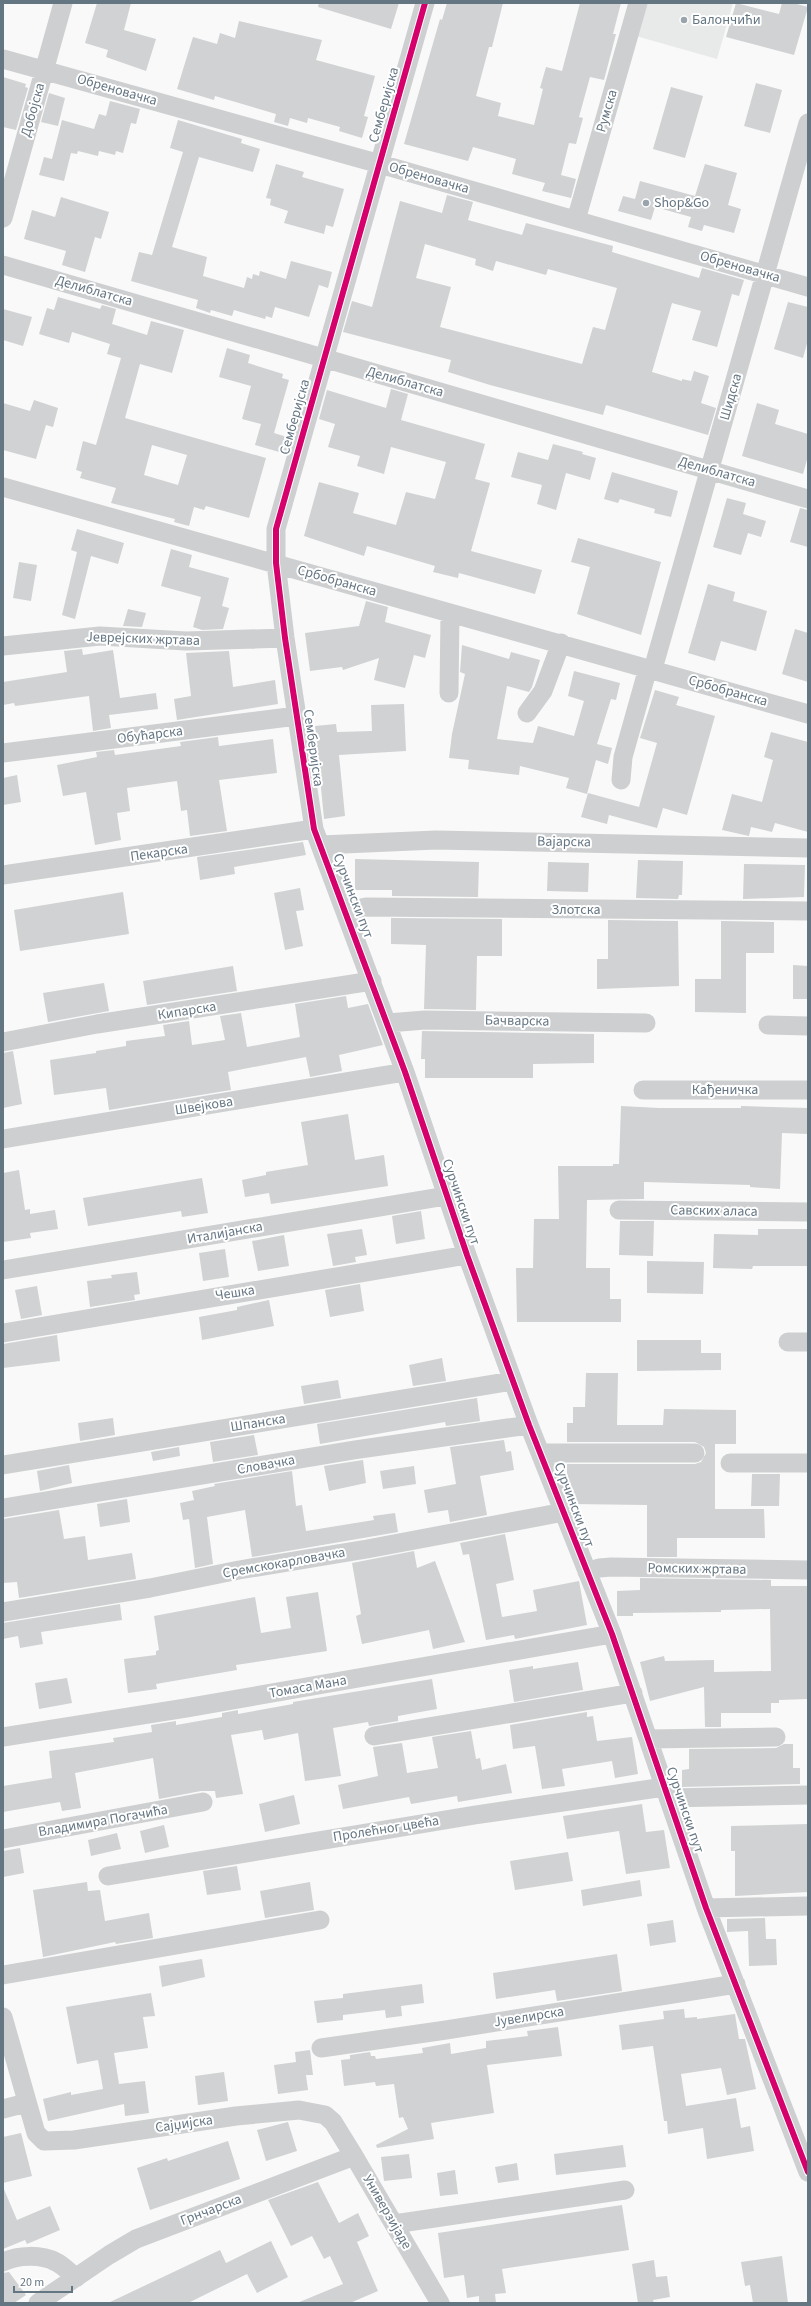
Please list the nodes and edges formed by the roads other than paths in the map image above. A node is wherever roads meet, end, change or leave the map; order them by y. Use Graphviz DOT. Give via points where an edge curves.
graph roads {
  1 [pos="63,3"];
  2 [pos="425,3"];
  3 [pos="638,3"];
  4 [pos="3,59"];
  5 [pos="45,70"];
  6 [pos="808,123"];
  7 [pos="380,164"];
  8 [pos="3,218"];
  9 [pos="576,220"];
  10 [pos="3,265"];
  11 [pos="765,275"];
  12 [pos="808,287"];
  13 [pos="324,358"];
  14 [pos="711,470"];
  15 [pos="3,487"];
  16 [pos="808,499"];
  17 [pos="276,563"];
  18 [pos="450,613"];
  19 [pos="284,638"];
  20 [pos="561,643"];
  21 [pos="3,646"];
  22 [pos="650,669"];
  23 [pos="449,693"];
  24 [pos="527,712"];
  25 [pos="808,714"];
  26 [pos="297,716"];
  27 [pos="3,753"];
  28 [pos="621,780"];
  29 [pos="317,837"];
  30 [pos="808,848"];
  31 [pos="3,875"];
  32 [pos="345,911"];
  33 [pos="808,912"];
  34 [pos="372,981"];
  35 [pos="388,1023"];
  36 [pos="646,1023"];
  37 [pos="768,1026"];
  38 [pos="808,1026"];
  39 [pos="3,1042"];
  40 [pos="405,1072"];
  41 [pos="643,1090"];
  42 [pos="808,1090"];
  43 [pos="3,1139"];
  44 [pos="446,1196"];
  45 [pos="619,1210"];
  46 [pos="808,1212"];
  47 [pos="467,1255"];
  48 [pos="3,1270"];
  49 [pos="3,1332"];
  50 [pos="788,1342"];
  51 [pos="808,1342"];
  52 [pos="514,1381"];
  53 [pos="529,1425"];
  54 [pos="542,1453"];
  55 [pos="695,1453"];
  56 [pos="730,1463"];
  57 [pos="808,1463"];
  58 [pos="3,1465"];
  59 [pos="3,1508"];
  60 [pos="564,1512"];
  61 [pos="808,1570"];
  62 [pos="587,1572"];
  63 [pos="3,1612"];
  64 [pos="612,1634"];
  65 [pos="633,1693"];
  66 [pos="374,1736"];
  67 [pos="3,1737"];
  68 [pos="776,1737"];
  69 [pos="648,1739"];
  70 [pos="666,1792"];
  71 [pos="808,1795"];
  72 [pos="203,1802"];
  73 [pos="3,1839"];
  74 [pos="108,1876"];
  75 [pos="808,1906"];
  76 [pos="706,1908"];
  77 [pos="320,1920"];
  78 [pos="3,1975"];
  79 [pos="736,1984"];
  80 [pos="4,2023"];
  81 [pos="321,2048"];
  82 [pos="26,2103"];
  83 [pos="3,2109"];
  84 [pos="333,2122"];
  85 [pos="354,2156"];
  86 [pos="808,2172"];
  87 [pos="625,2190"];
  88 [pos="394,2224"];
  89 [pos="3,2262"];
  90 [pos="76,2278"];
  91 [pos="38,2303"];
  92 [pos="440,2303"];
  1 -- 5 [label="street, Добојска"];
  2 -- 7 [label="street, Семберијска"];
  3 -- 9 [label="street, Румска"];
  4 -- 5 [label="street, Обреновачка"];
  5 -- 7 [label="street, Обреновачка"];
  5 -- 8 [label="street, Добојска"];
  6 -- 11 [label="street, Шидска"];
  7 -- 9 [label="street, Обреновачка"];
  7 -- 13 [label="street, Семберијска"];
  9 -- 11 [label="street, Обреновачка"];
  10 -- 13 [label="street, Делиблатска"];
  11 -- 12 [label="street, Обреновачка"];
  11 -- 14 [label="street, Шидска"];
  13 -- 14 [label="street, Делиблатска"];
  13 -- 17 [label="street, Семберијска" via="276,529"];
  14 -- 16 [label="street, Делиблатска"];
  14 -- 22 [label="street, Шидска"];
  15 -- 17 [label="street, Србобранска"];
  17 -- 18 [label="street, Србобранска"];
  17 -- 19 [label="street, Семберијска"];
  18 -- 20 [label="street, Србобранска"];
  18 -- 23 [label="street"];
  19 -- 21 [label="street, Јеврејских жртава" via="186,641 92,636"];
  19 -- 26 [label="street, Семберијска"];
  20 -- 22 [label="street, Србобранска"];
  20 -- 24 [label="street" via="543,691"];
  22 -- 25 [label="street, Србобранска"];
  22 -- 28 [label="street" via="623,757"];
  26 -- 27 [label="street, Обућарска"];
  26 -- 29 [label="street, Семберијска"];
  29 -- 30 [label="street, Вајарска"];
  29 -- 31 [label="street, Пекарска"];
  29 -- 32 [label="street, Сурчински пут"];
  32 -- 33 [label="street, Злотска" via="366,906"];
  32 -- 34 [label="street, Сурчински пут"];
  34 -- 35 [label="street, Сурчински пут"];
  34 -- 39 [label="street, Кипарска" via="97,1024"];
  35 -- 36 [label="street, Бачварска" via="425,1020"];
  35 -- 40 [label="street, Сурчински пут"];
  37 -- 38 [label="street"];
  40 -- 43 [label="street, Швејкова"];
  40 -- 44 [label="street, Сурчински пут"];
  41 -- 42 [label="street, Кађеничка"];
  44 -- 47 [label="street, Сурчински пут"];
  44 -- 48 [label="street, Италијанска"];
  45 -- 46 [label="street, Савских аласа"];
  47 -- 49 [label="street, Чешка"];
  47 -- 52 [label="street, Сурчински пут"];
  50 -- 51 [label="street"];
  52 -- 53 [label="street, Сурчински пут"];
  52 -- 58 [label="street, Шпанска"];
  53 -- 54 [label="street, Сурчински пут"];
  53 -- 59 [label="street, Словачка" via="354,1450"];
  54 -- 55 [label="street"];
  54 -- 60 [label="street, Сурчински пут"];
  56 -- 57 [label="street"];
  60 -- 62 [label="street, Сурчински пут"];
  60 -- 63 [label="street, Сремскокарловачка" via="150,1588"];
  61 -- 62 [label="street, Ромских жртава" via="611,1567"];
  62 -- 64 [label="street, Сурчински пут"];
  64 -- 65 [label="street, Сурчински пут"];
  64 -- 67 [label="street, Томаса Мана"];
  65 -- 66 [label="street"];
  65 -- 69 [label="street, Сурчински пут"];
  68 -- 69 [label="street"];
  69 -- 70 [label="street, Сурчински пут"];
  70 -- 71 [label="street, Сурчински пут"];
  70 -- 74 [label="street, Пролећног цвећа" via="475,1815"];
  70 -- 76 [label="street, Сурчински пут"];
  72 -- 73 [label="street, Владимира Погачића"];
  75 -- 76 [label="street"];
  76 -- 79 [label="street, Сурчински пут"];
  77 -- 78 [label="street"];
  79 -- 81 [label="street, Јувелирска"];
  79 -- 86 [label="street, Сурчински пут"];
  80 -- 82 [label="street"];
  82 -- 83 [label="street"];
  82 -- 84 [label="street, Сајџијска" via="36,2133 44,2141 57,2142 236,2116 299,2110 318,2112"];
  84 -- 85 [label="street, Универзијаде"];
  85 -- 88 [label="street, Универзијаде"];
  85 -- 90 [label="street, Грнчарска" via="136,2239"];
  87 -- 88 [label="street"];
  88 -- 92 [label="street, Универзијаде"];
  89 -- 90 [label="street" via="26,2257 44,2258 57,2262"];
  90 -- 91 [label="street, Грнчарска"];
}
